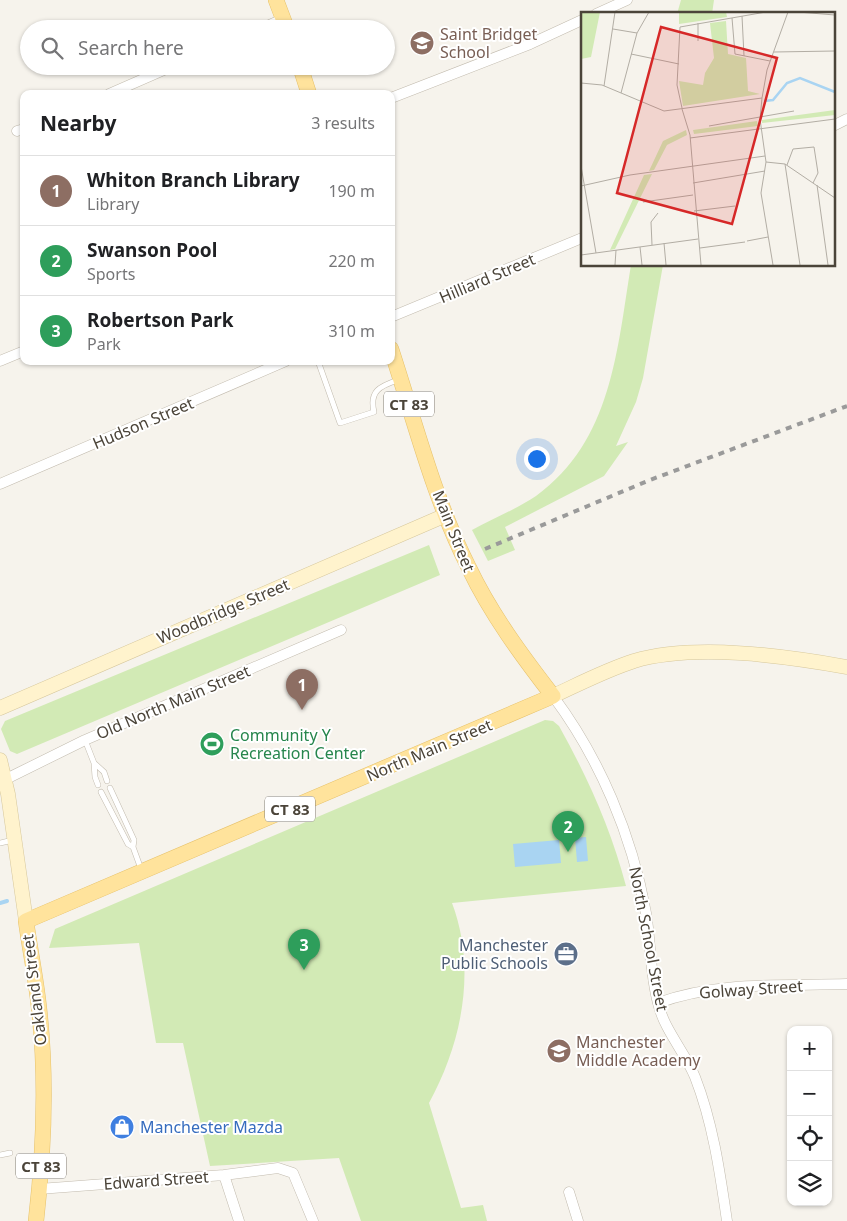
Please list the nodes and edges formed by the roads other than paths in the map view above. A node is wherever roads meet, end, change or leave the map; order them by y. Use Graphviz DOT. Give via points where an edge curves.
graph roads {
  1 [pos="276,0"];
  2 [pos="627,0"];
  3 [pos="600,12"];
  4 [pos="284,20"];
  5 [pos="581,20"];
  6 [pos="152,75"];
  7 [pos="303,75"];
  8 [pos="118,90"];
  9 [pos="308,90"];
  10 [pos="395,96"];
  11 [pos="847,119"];
  12 [pos="834,126"];
  13 [pos="581,238"];
  14 [pos="395,315"];
  15 [pos="20,353"];
  16 [pos="0,361"];
  17 [pos="395,361"];
  18 [pos="277,365"];
  19 [pos="319,365"];
  20 [pos="401,380"];
  21 [pos="0,484"];
  22 [pos="446,515"];
  23 [pos="341,630"];
  24 [pos="847,667"];
  25 [pos="553,696"];
  26 [pos="0,708"];
  27 [pos="85,740"];
  28 [pos="0,760"];
  29 [pos="94,763"];
  30 [pos="3,781"];
  31 [pos="108,781"];
  32 [pos="98,785"];
  33 [pos="110,788"];
  34 [pos="101,792"];
  35 [pos="16,839"];
  36 [pos="0,843"];
  37 [pos="133,846"];
  38 [pos="142,872"];
  39 [pos="26,922"];
  40 [pos="847,984"];
  41 [pos="658,1003"];
  42 [pos="10,1153"];
  43 [pos="0,1155"];
  44 [pos="224,1175"];
  45 [pos="39,1189"];
  46 [pos="569,1192"];
  47 [pos="36,1221"];
  48 [pos="239,1221"];
  49 [pos="313,1221"];
  50 [pos="578,1221"];
  51 [pos="727,1221"];
  1 -- 4 [label="main road"];
  2 -- 3 [label="street"];
  5 -- 10 [label="street" via="530,44"];
  6 -- 8 [label="street"];
  7 -- 9 [label="main road"];
  11 -- 12 [label="street"];
  13 -- 14 [label="street, Hilliard Street"];
  15 -- 16 [label="street"];
  17 -- 20 [label="main road, Main Street / CT 83"];
  18 -- 21 [label="street, Hudson Street"];
  19 -- 20 [label="lane" via="340,423 374,412 372,402 379,386"];
  20 -- 22 [label="main road, Main Street / CT 83"];
  22 -- 25 [label="main road, Main Street / CT 83" via="477,584"];
  22 -- 26 [label="main road, Woodbridge Street"];
  23 -- 27 [label="street, Old North Main Street"];
  24 -- 25 [label="main road, North Main Street" via="807,660 678,652 634,661"];
  25 -- 38 [label="main road, North Main Street / CT 83"];
  25 -- 41 [label="street, North School Street" via="592,758 627,839 646,912"];
  27 -- 29 [label="lane"];
  27 -- 30 [label="street, Old North Main Street"];
  28 -- 30 [label="main road, Oakland Street"];
  29 -- 31 [label="lane"];
  29 -- 32 [label="lane" via="94,777"];
  30 -- 35 [label="main road, Oakland Street"];
  33 -- 37 [label="lane" via="134,840"];
  34 -- 37 [label="lane" via="128,844"];
  35 -- 36 [label="lane"];
  35 -- 39 [label="main road, Oakland Street"];
  37 -- 38 [label="lane"];
  38 -- 39 [label="main road, North Main Street / CT 83"];
  39 -- 45 [label="main road, Oakland Street / CT 83" via="39,1009 43,1080"];
  40 -- 41 [label="street, Golway Street" via="735,987 684,993"];
  41 -- 51 [label="street, North School Street" via="695,1076 708,1116"];
  42 -- 43 [label="lane"];
  44 -- 45 [label="street, Edward Street"];
  44 -- 48 [label="street, Edward Street"];
  44 -- 49 [label="street" via="278,1168 293,1174"];
  45 -- 47 [label="main road, Oakland Street / CT 83"];
  46 -- 50 [label="street"];
}
